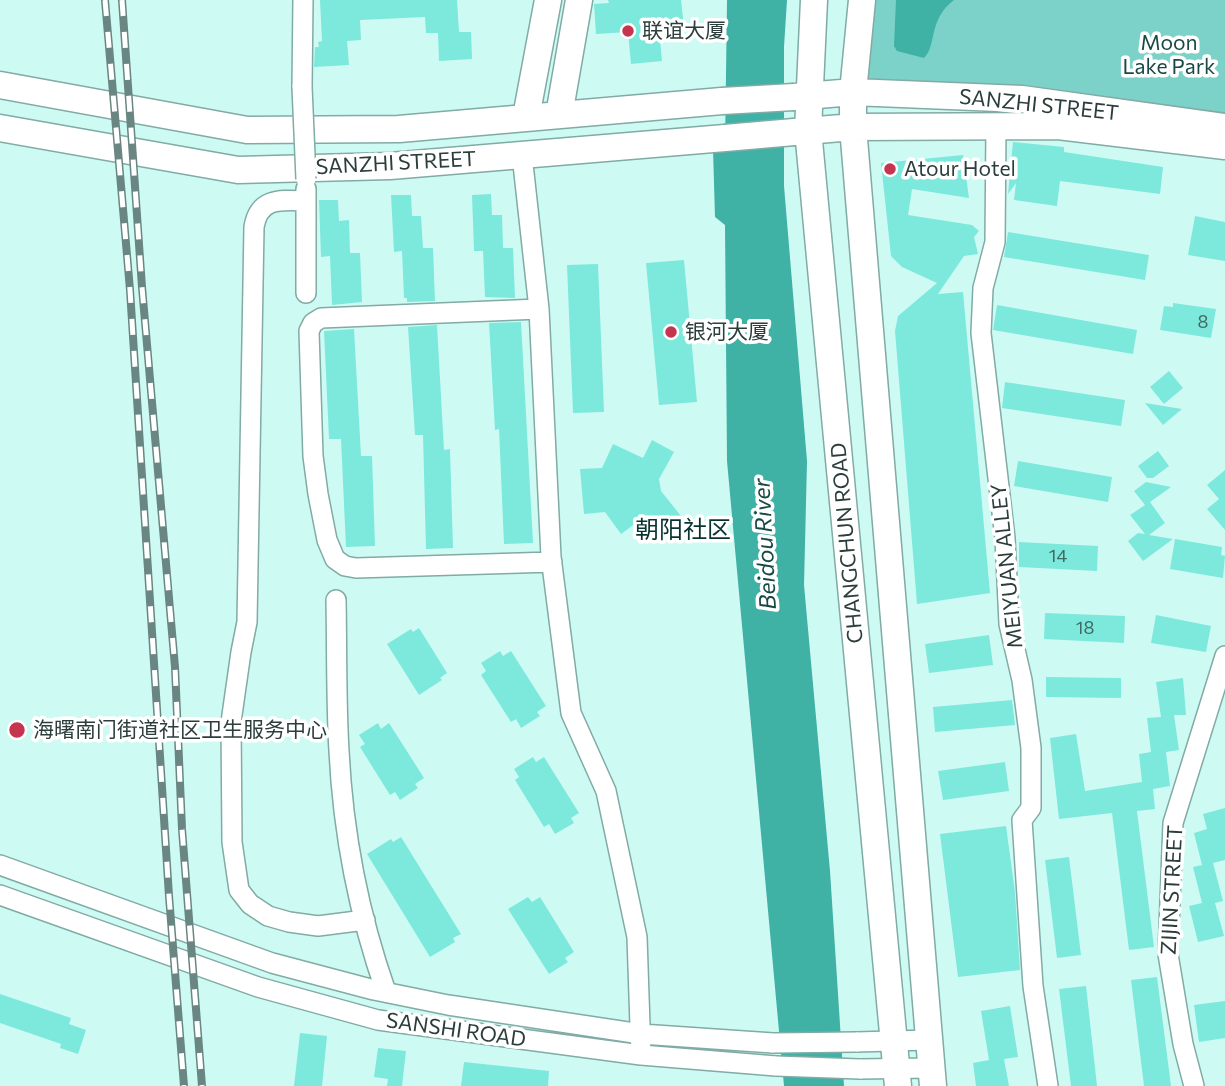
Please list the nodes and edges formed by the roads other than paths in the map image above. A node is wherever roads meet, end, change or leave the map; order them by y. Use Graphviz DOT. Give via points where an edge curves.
graph roads {
  1 [pos="303,0"];
  2 [pos="548,0"];
  3 [pos="579,0"];
  4 [pos="814,0"];
  5 [pos="862,0"];
  6 [pos="0,85"];
  7 [pos="853,92"];
  8 [pos="802,96"];
  9 [pos="559,114"];
  10 [pos="526,117"];
  11 [pos="853,127"];
  12 [pos="996,127"];
  13 [pos="1225,127"];
  14 [pos="0,128"];
  15 [pos="801,131"];
  16 [pos="1225,146"];
  17 [pos="522,155"];
  18 [pos="306,201"];
  19 [pos="306,293"];
  20 [pos="540,309"];
  21 [pos="552,562"];
  22 [pos="335,600"];
  23 [pos="1225,656"];
  24 [pos="0,865"];
  25 [pos="0,895"];
  26 [pos="365,920"];
  27 [pos="386,992"];
  28 [pos="641,1034"];
  29 [pos="929,1041"];
  30 [pos="894,1042"];
  31 [pos="641,1055"];
  32 [pos="932,1077"];
  33 [pos="897,1078"];
  34 [pos="1048,1086"];
  35 [pos="1194,1086"];
  1 -- 18 [label="street, bridge"];
  2 -- 10 [label="main road"];
  3 -- 9 [label="main road"];
  4 -- 8 [label="main road, CHANGCHUN ROAD"];
  5 -- 7 [label="main road, CHANGCHUN ROAD"];
  6 -- 10 [label="main road, SANZHI STREET" via="247,130 399,129"];
  7 -- 8 [label="main road, SANZHI STREET"];
  7 -- 11 [label="main road, CHANGCHUN ROAD"];
  7 -- 13 [label="main road, SANZHI STREET" via="1022,99"];
  8 -- 9 [label="main road, SANZHI STREET, bridge"];
  8 -- 15 [label="main road, CHANGCHUN ROAD"];
  9 -- 10 [label="main road, SANZHI STREET"];
  11 -- 12 [label="main road, SANZHI STREET"];
  11 -- 15 [label="main road, SANZHI STREET"];
  11 -- 29 [label="main road, CHANGCHUN ROAD"];
  12 -- 16 [label="main road, SANZHI STREET" via="1058,126"];
  12 -- 34 [label="street, MEIYUAN ALLEY" via="995,242 983,288 981,333 1005,538 1009,624 1031,748 1031,807 1022,820 1033,986"];
  14 -- 17 [label="main road, SANZHI STREET" via="238,170 390,166"];
  15 -- 17 [label="main road, SANZHI STREET, bridge"];
  15 -- 30 [label="main road, CHANGCHUN ROAD"];
  17 -- 20 [label="street"];
  18 -- 19 [label="street"];
  18 -- 26 [label="street" via="279,200 264,206 256,214 254,227 247,622 231,722 232,842 239,890 268,916 318,926"];
  20 -- 21 [label="street"];
  20 -- 21 [label="street" via="321,318 313,323 309,331 313,456 327,540 335,559 345,566"];
  21 -- 28 [label="street" via="571,713 606,791 637,937"];
  22 -- 26 [label="street" via="340,765 347,832"];
  23 -- 35 [label="street, ZIJIN STREET" via="1173,824 1168,954"];
  24 -- 27 [label="street, SANSHI ROAD" via="272,963"];
  25 -- 31 [label="street, SANSHI ROAD" via="258,987 378,1020"];
  26 -- 27 [label="street"];
  27 -- 28 [label="street, SANSHI ROAD"];
  28 -- 30 [label="street, SANSHI ROAD, bridge" via="773,1043"];
  28 -- 31 [label="street"];
  29 -- 30 [label="street, SANSHI ROAD"];
  29 -- 32 [label="main road, CHANGCHUN ROAD"];
  30 -- 33 [label="main road, CHANGCHUN ROAD"];
  31 -- 33 [label="street, SANSHI ROAD, bridge" via="860,1069"];
  32 -- 33 [label="street, SANSHI ROAD"];
}
